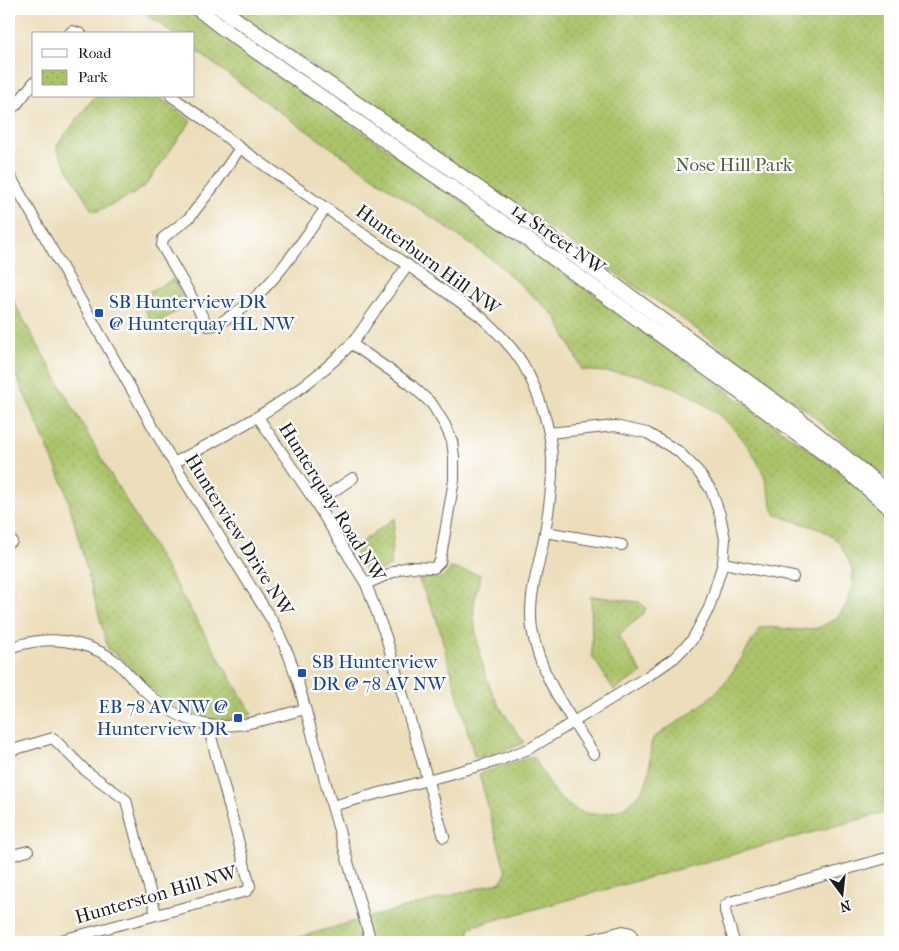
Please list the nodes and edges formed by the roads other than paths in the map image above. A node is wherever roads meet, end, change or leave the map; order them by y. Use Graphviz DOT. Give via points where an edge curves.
graph roads {
  1 [pos="198,9"];
  2 [pos="222,9"];
  3 [pos="32,85"];
  4 [pos="174,98"];
  5 [pos="9,111"];
  6 [pos="240,148"];
  7 [pos="9,174"];
  8 [pos="326,208"];
  9 [pos="408,265"];
  10 [pos="352,344"];
  11 [pos="258,417"];
  12 [pos="550,433"];
  13 [pos="174,463"];
  14 [pos="353,478"];
  15 [pos="890,494"];
  16 [pos="316,503"];
  17 [pos="890,508"];
  18 [pos="545,532"];
  19 [pos="622,545"];
  20 [pos="724,563"];
  21 [pos="793,577"];
  22 [pos="366,584"];
  23 [pos="9,648"];
  24 [pos="305,709"];
  25 [pos="574,722"];
  26 [pos="208,725"];
  27 [pos="9,751"];
  28 [pos="594,754"];
  29 [pos="427,779"];
  30 [pos="332,806"];
  31 [pos="444,837"];
  32 [pos="28,851"];
  33 [pos="9,856"];
  34 [pos="890,857"];
  35 [pos="156,914"];
  36 [pos="54,942"];
  37 [pos="371,942"];
  38 [pos="581,942"];
  39 [pos="634,942"];
  40 [pos="734,942"];
  1 -- 17 [label="main road, 14 Street NW" via="767,411 845,469"];
  2 -- 15 [label="main road, 14 Street NW" via="553,240 795,416"];
  3 -- 5 [label="street"];
  4 -- 6 [label="street, Hunterburn Hill NW"];
  6 -- 8 [label="street, Hunterburn Hill NW"];
  6 -- 8 [label="street" via="189,218 163,238 162,246 208,326 215,326 239,312 262,291"];
  7 -- 13 [label="street, Hunterview Drive NW"];
  8 -- 9 [label="street, Hunterburn Hill NW"];
  9 -- 10 [label="street"];
  9 -- 12 [label="street, Hunterburn Hill NW" via="480,316 502,338 522,363 536,390"];
  10 -- 11 [label="street" via="321,374"];
  10 -- 22 [label="street" via="410,384 432,404 452,441 454,457 454,480 440,562 434,568 400,569"];
  11 -- 13 [label="street"];
  11 -- 16 [label="street, Hunterquay Road NW"];
  12 -- 18 [label="street, Hunterburn Hill NW" via="552,481"];
  12 -- 20 [label="street" via="615,426 647,433 678,451 698,470 711,490 720,515"];
  13 -- 24 [label="street, Hunterview Drive NW" via="276,627 289,656"];
  14 -- 16 [label="street"];
  16 -- 22 [label="street, Hunterquay Road NW"];
  18 -- 19 [label="street"];
  18 -- 25 [label="street, Hunterburn Hill NW" via="534,583 532,630 539,657"];
  20 -- 21 [label="street"];
  20 -- 25 [label="street" via="709,608 692,640 674,658"];
  22 -- 29 [label="street, Hunterquay Road NW" via="386,637"];
  23 -- 26 [label="street" via="53,640 80,644 117,663 163,707 185,719"];
  24 -- 26 [label="street" via="237,725"];
  24 -- 30 [label="street, Hunterview Drive NW"];
  25 -- 28 [label="street, Hunterburn Hill NW"];
  25 -- 29 [label="street" via="516,754"];
  26 -- 35 [label="street, Hunterston Hill NW" via="250,886 248,891"];
  27 -- 35 [label="street" via="53,738 86,771 126,800"];
  29 -- 30 [label="street"];
  29 -- 31 [label="street, Hunterquay Road NW"];
  30 -- 37 [label="street, Hunterview Drive NW"];
  32 -- 33 [label="street"];
  34 -- 40 [label="street" via="730,902 725,911"];
  35 -- 36 [label="street, Hunterston Hill NW"];
  38 -- 39 [label="street" via="623,931 631,933"];
}
